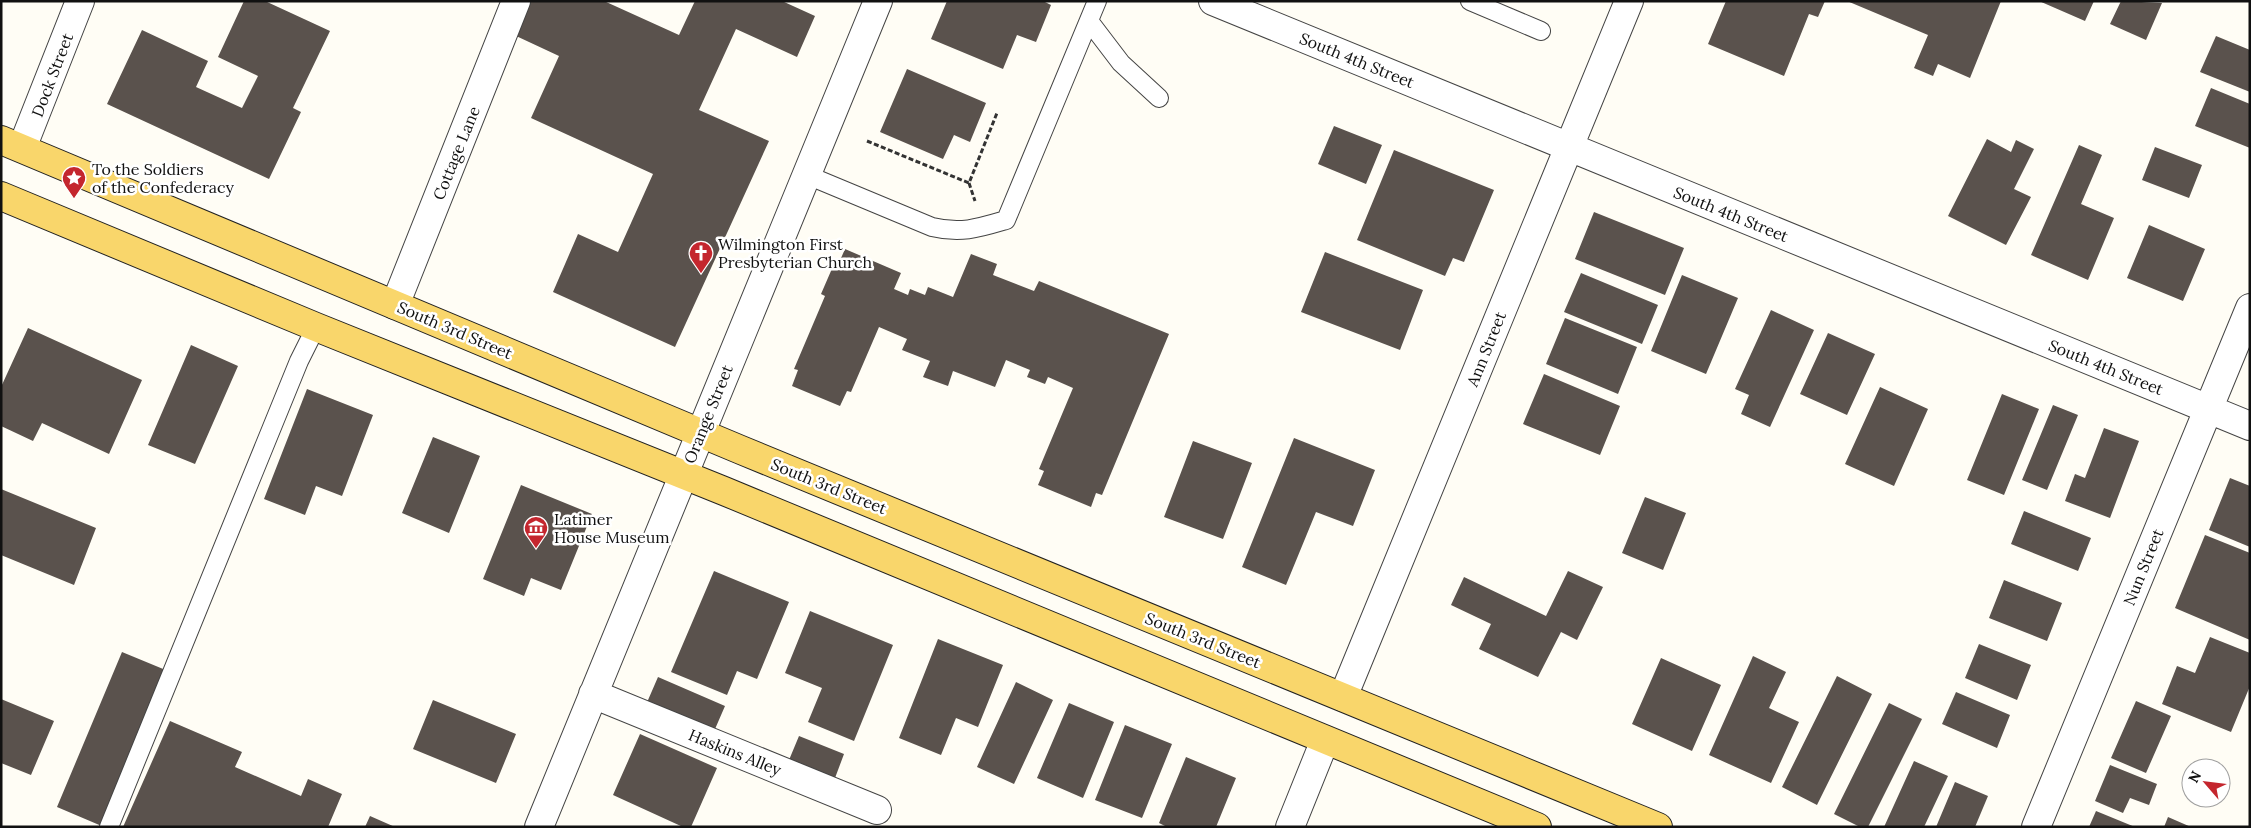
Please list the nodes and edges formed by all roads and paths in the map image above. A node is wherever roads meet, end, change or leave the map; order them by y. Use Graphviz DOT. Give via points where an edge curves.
graph roads {
  1 [pos="80,1"];
  2 [pos="516,1"];
  3 [pos="878,1"];
  4 [pos="1097,1"];
  5 [pos="1213,1"];
  6 [pos="1470,1"];
  7 [pos="1629,1"];
  8 [pos="1089,22"];
  9 [pos="1541,31"];
  10 [pos="1159,98"];
  11 [pos="997,113"];
  12 [pos="868,141"];
  13 [pos="12,144"];
  14 [pos="1569,147"];
  15 [pos="806,175"];
  16 [pos="2,197"];
  17 [pos="395,305"];
  18 [pos="2250,308"];
  19 [pos="316,327"];
  20 [pos="2208,409"];
  21 [pos="2250,426"];
  22 [pos="700,433"];
  23 [pos="684,475"];
  24 [pos="593,694"];
  25 [pos="1343,697"];
  26 [pos="1325,740"];
  27 [pos="877,810"];
  28 [pos="109,827"];
  29 [pos="539,827"];
  30 [pos="1290,827"];
  31 [pos="1537,827"];
  32 [pos="1658,827"];
  33 [pos="2036,827"];
  1 -- 13 [label="street, Dock Street"];
  2 -- 17 [label="street, Cottage Lane"];
  3 -- 15 [label="street, Orange Street"];
  4 -- 8 [label="lane"];
  5 -- 14 [label="street, South 4th Street"];
  6 -- 9 [label="lane"];
  7 -- 14 [label="street, Ann Street"];
  8 -- 10 [label="lane" via="1121,63"];
  8 -- 15 [label="lane" via="1006,220 967,231 948,231"];
  11 -- 12 [label="path" via="969,183"];
  13 -- 17 [label="main road, South 3rd Street"];
  14 -- 20 [label="street, South 4th Street"];
  14 -- 25 [label="street, Ann Street"];
  15 -- 22 [label="street, Orange Street"];
  16 -- 19 [label="main road"];
  17 -- 22 [label="main road, South 3rd Street"];
  18 -- 20 [label="street, Nun Street"];
  19 -- 23 [label="main road"];
  19 -- 28 [label="lane" via="299,361"];
  20 -- 21 [label="street, South 4th Street"];
  20 -- 33 [label="street, Nun Street"];
  22 -- 23 [label="street, Orange Street"];
  22 -- 25 [label="main road, South 3rd Street"];
  23 -- 24 [label="street, Orange Street"];
  23 -- 26 [label="main road"];
  24 -- 27 [label="street, Haskins Alley"];
  24 -- 29 [label="street, Orange Street"];
  25 -- 32 [label="main road, South 3rd Street"];
  26 -- 30 [label="street"];
  26 -- 31 [label="main road"];
}
